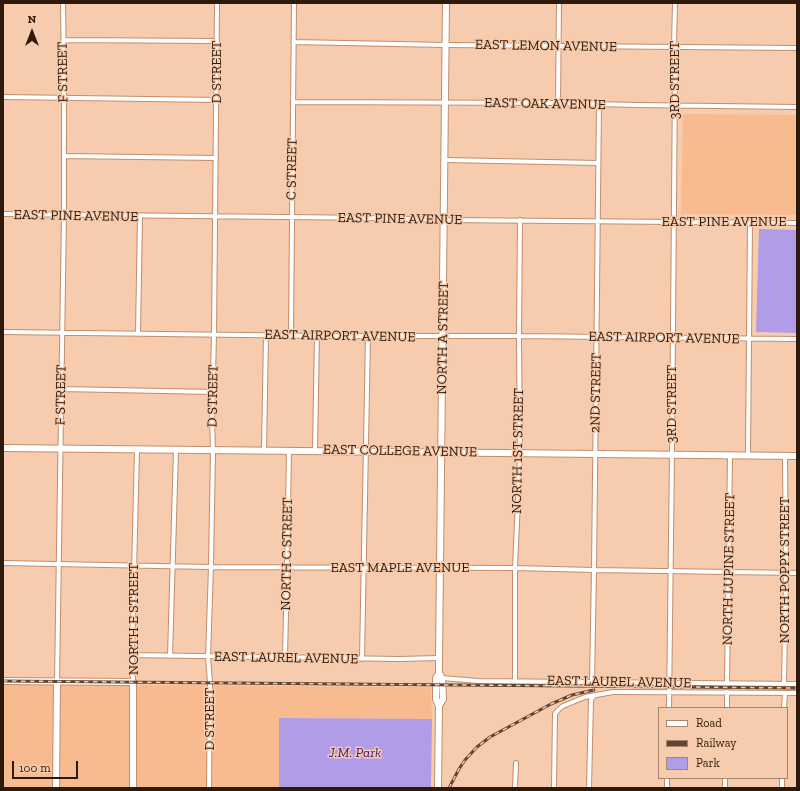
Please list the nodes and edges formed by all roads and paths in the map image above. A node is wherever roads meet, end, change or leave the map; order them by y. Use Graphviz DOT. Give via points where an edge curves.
graph roads {
  1 [pos="63,3"];
  2 [pos="217,3"];
  3 [pos="294,3"];
  4 [pos="446,3"];
  5 [pos="559,3"];
  6 [pos="675,3"];
  7 [pos="63,40"];
  8 [pos="217,41"];
  9 [pos="294,42"];
  10 [pos="446,45"];
  11 [pos="558,46"];
  12 [pos="674,47"];
  13 [pos="797,48"];
  14 [pos="3,97"];
  15 [pos="64,98"];
  16 [pos="217,100"];
  17 [pos="293,102"];
  18 [pos="445,103"];
  19 [pos="558,103"];
  20 [pos="599,105"];
  21 [pos="675,106"];
  22 [pos="797,107"];
  23 [pos="64,156"];
  24 [pos="216,158"];
  25 [pos="445,160"];
  26 [pos="598,163"];
  27 [pos="3,214"];
  28 [pos="64,216"];
  29 [pos="140,216"];
  30 [pos="216,217"];
  31 [pos="292,217"];
  32 [pos="444,220"];
  33 [pos="520,220"];
  34 [pos="598,221"];
  35 [pos="674,222"];
  36 [pos="750,223"];
  37 [pos="797,223"];
  38 [pos="3,332"];
  39 [pos="62,332"];
  40 [pos="138,333"];
  41 [pos="214,334"];
  42 [pos="266,335"];
  43 [pos="291,335"];
  44 [pos="317,336"];
  45 [pos="368,336"];
  46 [pos="443,336"];
  47 [pos="518,336"];
  48 [pos="596,338"];
  49 [pos="673,338"];
  50 [pos="749,339"];
  51 [pos="797,339"];
  52 [pos="62,389"];
  53 [pos="213,392"];
  54 [pos="3,448"];
  55 [pos="61,449"];
  56 [pos="137,450"];
  57 [pos="176,450"];
  58 [pos="213,450"];
  59 [pos="264,450"];
  60 [pos="289,450"];
  61 [pos="315,450"];
  62 [pos="366,451"];
  63 [pos="442,452"];
  64 [pos="520,454"];
  65 [pos="595,454"];
  66 [pos="672,455"];
  67 [pos="730,455"];
  68 [pos="748,455"];
  69 [pos="785,456"];
  70 [pos="797,456"];
  71 [pos="3,563"];
  72 [pos="58,564"];
  73 [pos="134,565"];
  74 [pos="173,566"];
  75 [pos="211,567"];
  76 [pos="288,567"];
  77 [pos="363,568"];
  78 [pos="441,568"];
  79 [pos="515,568"];
  80 [pos="594,570"];
  81 [pos="670,571"];
  82 [pos="729,573"];
  83 [pos="786,573"];
  84 [pos="797,573"];
  85 [pos="132,655"];
  86 [pos="170,656"];
  87 [pos="208,657"];
  88 [pos="285,657"];
  89 [pos="439,658"];
  90 [pos="362,659"];
  91 [pos="441,675"];
  92 [pos="3,681"];
  93 [pos="515,681"];
  94 [pos="57,682"];
  95 [pos="133,682"];
  96 [pos="592,682"];
  97 [pos="668,683"];
  98 [pos="728,684"];
  99 [pos="784,684"];
  100 [pos="797,684"];
  101 [pos="669,692"];
  102 [pos="727,692"];
  103 [pos="785,693"];
  104 [pos="797,693"];
  105 [pos="594,696"];
  106 [pos="668,707"];
  107 [pos="727,707"];
  108 [pos="784,707"];
  109 [pos="516,763"];
  110 [pos="56,788"];
  111 [pos="133,788"];
  112 [pos="210,788"];
  113 [pos="438,788"];
  114 [pos="515,788"];
  115 [pos="554,788"];
  116 [pos="589,788"];
  1 -- 7 [label="street, F STREET"];
  2 -- 8 [label="street, D STREET"];
  3 -- 9 [label="street, C STREET"];
  4 -- 10 [label="street, NORTH A STREET"];
  5 -- 11 [label="street"];
  6 -- 12 [label="street, 3RD STREET"];
  7 -- 8 [label="street"];
  7 -- 15 [label="street, F STREET"];
  8 -- 16 [label="street, D STREET"];
  9 -- 10 [label="street, EAST LEMON AVENUE"];
  9 -- 17 [label="street, C STREET"];
  10 -- 11 [label="street, EAST LEMON AVENUE"];
  10 -- 18 [label="street, NORTH A STREET"];
  11 -- 12 [label="street, EAST LEMON AVENUE"];
  11 -- 19 [label="street"];
  12 -- 13 [label="street, EAST LEMON AVENUE"];
  12 -- 21 [label="street, 3RD STREET"];
  14 -- 15 [label="street"];
  15 -- 16 [label="street"];
  15 -- 23 [label="street, F STREET"];
  16 -- 24 [label="street, D STREET"];
  17 -- 18 [label="street, EAST OAK AVENUE"];
  17 -- 31 [label="street, C STREET"];
  18 -- 19 [label="street, EAST OAK AVENUE"];
  18 -- 25 [label="street, NORTH A STREET"];
  19 -- 20 [label="street, EAST OAK AVENUE"];
  20 -- 21 [label="street, EAST OAK AVENUE"];
  20 -- 26 [label="street, 2ND STREET"];
  21 -- 22 [label="street, EAST OAK AVENUE"];
  21 -- 35 [label="street, 3RD STREET"];
  23 -- 24 [label="street"];
  23 -- 28 [label="street, F STREET"];
  24 -- 30 [label="street, D STREET"];
  25 -- 26 [label="street"];
  25 -- 32 [label="street, NORTH A STREET"];
  26 -- 34 [label="street, 2ND STREET"];
  27 -- 28 [label="street, EAST PINE AVENUE"];
  28 -- 29 [label="street, EAST PINE AVENUE"];
  28 -- 39 [label="street, F STREET"];
  29 -- 30 [label="street, EAST PINE AVENUE"];
  29 -- 40 [label="street"];
  30 -- 31 [label="street, EAST PINE AVENUE"];
  30 -- 41 [label="street, D STREET"];
  31 -- 32 [label="street, EAST PINE AVENUE"];
  31 -- 43 [label="street, C STREET"];
  32 -- 33 [label="street, EAST PINE AVENUE"];
  32 -- 46 [label="street, NORTH A STREET"];
  33 -- 34 [label="street, EAST PINE AVENUE"];
  33 -- 47 [label="street, NORTH 1ST STREET"];
  34 -- 35 [label="street, EAST PINE AVENUE"];
  34 -- 48 [label="street, 2ND STREET"];
  35 -- 36 [label="street, EAST PINE AVENUE"];
  35 -- 49 [label="street, 3RD STREET"];
  36 -- 37 [label="street, EAST PINE AVENUE"];
  36 -- 50 [label="street"];
  38 -- 39 [label="street, EAST AIRPORT AVENUE"];
  39 -- 40 [label="street, EAST AIRPORT AVENUE"];
  39 -- 52 [label="street, F STREET"];
  40 -- 41 [label="street, EAST AIRPORT AVENUE"];
  41 -- 42 [label="street, EAST AIRPORT AVENUE"];
  41 -- 53 [label="street, D STREET"];
  42 -- 43 [label="street, EAST AIRPORT AVENUE"];
  42 -- 59 [label="street"];
  43 -- 44 [label="street, EAST AIRPORT AVENUE"];
  44 -- 45 [label="street, EAST AIRPORT AVENUE"];
  44 -- 61 [label="street"];
  45 -- 46 [label="street, EAST AIRPORT AVENUE"];
  45 -- 62 [label="street"];
  46 -- 47 [label="street, EAST AIRPORT AVENUE"];
  46 -- 63 [label="street, NORTH A STREET"];
  47 -- 48 [label="street, EAST AIRPORT AVENUE"];
  47 -- 64 [label="street, NORTH 1ST STREET"];
  48 -- 49 [label="street, EAST AIRPORT AVENUE"];
  48 -- 65 [label="street, 2ND STREET"];
  49 -- 50 [label="street, EAST AIRPORT AVENUE"];
  49 -- 66 [label="street, 3RD STREET"];
  50 -- 51 [label="street, EAST AIRPORT AVENUE"];
  50 -- 68 [label="street"];
  52 -- 53 [label="street"];
  52 -- 55 [label="street, F STREET"];
  53 -- 58 [label="street, D STREET"];
  54 -- 55 [label="street, EAST COLLEGE AVENUE"];
  55 -- 56 [label="street, EAST COLLEGE AVENUE"];
  55 -- 72 [label="street, F STREET"];
  56 -- 57 [label="street, EAST COLLEGE AVENUE"];
  56 -- 73 [label="street, NORTH E STREET"];
  57 -- 58 [label="street, EAST COLLEGE AVENUE"];
  57 -- 74 [label="street"];
  58 -- 59 [label="street, EAST COLLEGE AVENUE"];
  58 -- 75 [label="street, D STREET"];
  59 -- 60 [label="street, EAST COLLEGE AVENUE"];
  60 -- 61 [label="street, EAST COLLEGE AVENUE"];
  60 -- 76 [label="street, NORTH C STREET"];
  61 -- 62 [label="street, EAST COLLEGE AVENUE"];
  62 -- 63 [label="street, EAST COLLEGE AVENUE"];
  62 -- 77 [label="street"];
  63 -- 64 [label="street, EAST COLLEGE AVENUE"];
  63 -- 78 [label="street, NORTH A STREET"];
  64 -- 65 [label="street, EAST COLLEGE AVENUE"];
  64 -- 79 [label="street, NORTH 1ST STREET"];
  65 -- 66 [label="street, EAST COLLEGE AVENUE"];
  65 -- 80 [label="street, 2ND STREET"];
  66 -- 67 [label="street, EAST COLLEGE AVENUE"];
  66 -- 81 [label="street, 3RD STREET"];
  67 -- 68 [label="street, EAST COLLEGE AVENUE"];
  67 -- 82 [label="street, NORTH LUPINE STREET"];
  68 -- 69 [label="street, EAST COLLEGE AVENUE"];
  69 -- 70 [label="street, EAST COLLEGE AVENUE"];
  69 -- 83 [label="street, NORTH POPPY STREET"];
  71 -- 72 [label="street, EAST MAPLE AVENUE"];
  72 -- 73 [label="street, EAST MAPLE AVENUE"];
  72 -- 94 [label="street, F STREET"];
  73 -- 74 [label="street, EAST MAPLE AVENUE"];
  73 -- 85 [label="street, NORTH E STREET"];
  74 -- 75 [label="street, EAST MAPLE AVENUE"];
  74 -- 86 [label="street"];
  75 -- 76 [label="street, EAST MAPLE AVENUE"];
  75 -- 87 [label="street, D STREET"];
  76 -- 77 [label="street, EAST MAPLE AVENUE"];
  76 -- 88 [label="street, NORTH C STREET"];
  77 -- 78 [label="street, EAST MAPLE AVENUE"];
  77 -- 90 [label="street"];
  78 -- 79 [label="street, EAST MAPLE AVENUE"];
  78 -- 89 [label="street, NORTH A STREET"];
  79 -- 80 [label="street, EAST MAPLE AVENUE"];
  79 -- 93 [label="street, NORTH 1ST STREET"];
  80 -- 81 [label="street, EAST MAPLE AVENUE"];
  80 -- 96 [label="street, 2ND STREET"];
  81 -- 82 [label="street, EAST MAPLE AVENUE"];
  81 -- 97 [label="street, 3RD STREET"];
  82 -- 83 [label="street, EAST MAPLE AVENUE"];
  82 -- 98 [label="street, NORTH LUPINE STREET"];
  83 -- 84 [label="street, EAST MAPLE AVENUE"];
  83 -- 99 [label="street, NORTH POPPY STREET"];
  85 -- 86 [label="street, EAST LAUREL AVENUE"];
  85 -- 95 [label="street, NORTH E STREET"];
  86 -- 87 [label="street, EAST LAUREL AVENUE"];
  87 -- 88 [label="street, EAST LAUREL AVENUE"];
  87 -- 112 [label="street, D STREET"];
  88 -- 90 [label="street, EAST LAUREL AVENUE"];
  89 -- 90 [label="street, EAST LAUREL AVENUE"];
  89 -- 91 [label="street, NORTH A STREET"];
  91 -- 93 [label="street, EAST LAUREL AVENUE" via="468,680"];
  91 -- 113 [label="street, NORTH A STREET" via="436,678 436,699 439,706"];
  92 -- 94 [label="street"];
  93 -- 96 [label="street, EAST LAUREL AVENUE"];
  94 -- 95 [label="street"];
  94 -- 110 [label="street, F STREET"];
  95 -- 111 [label="street, NORTH E STREET"];
  96 -- 97 [label="street, EAST LAUREL AVENUE"];
  97 -- 98 [label="street, EAST LAUREL AVENUE"];
  97 -- 101 [label="street, 3RD STREET"];
  98 -- 99 [label="street, EAST LAUREL AVENUE"];
  99 -- 100 [label="street, EAST LAUREL AVENUE"];
  101 -- 102 [label="street, EAST LAUREL AVENUE"];
  101 -- 105 [label="street, EAST LAUREL AVENUE" via="613,692"];
  101 -- 106 [label="street, 3RD STREET"];
  102 -- 103 [label="street, EAST LAUREL AVENUE"];
  102 -- 107 [label="street"];
  103 -- 104 [label="street, EAST LAUREL AVENUE"];
  103 -- 108 [label="street"];
  105 -- 115 [label="street, EAST LAUREL AVENUE" via="585,696 563,706 555,714"];
  105 -- 116 [label="street" via="591,700"];
  109 -- 114 [label="street"];
}
